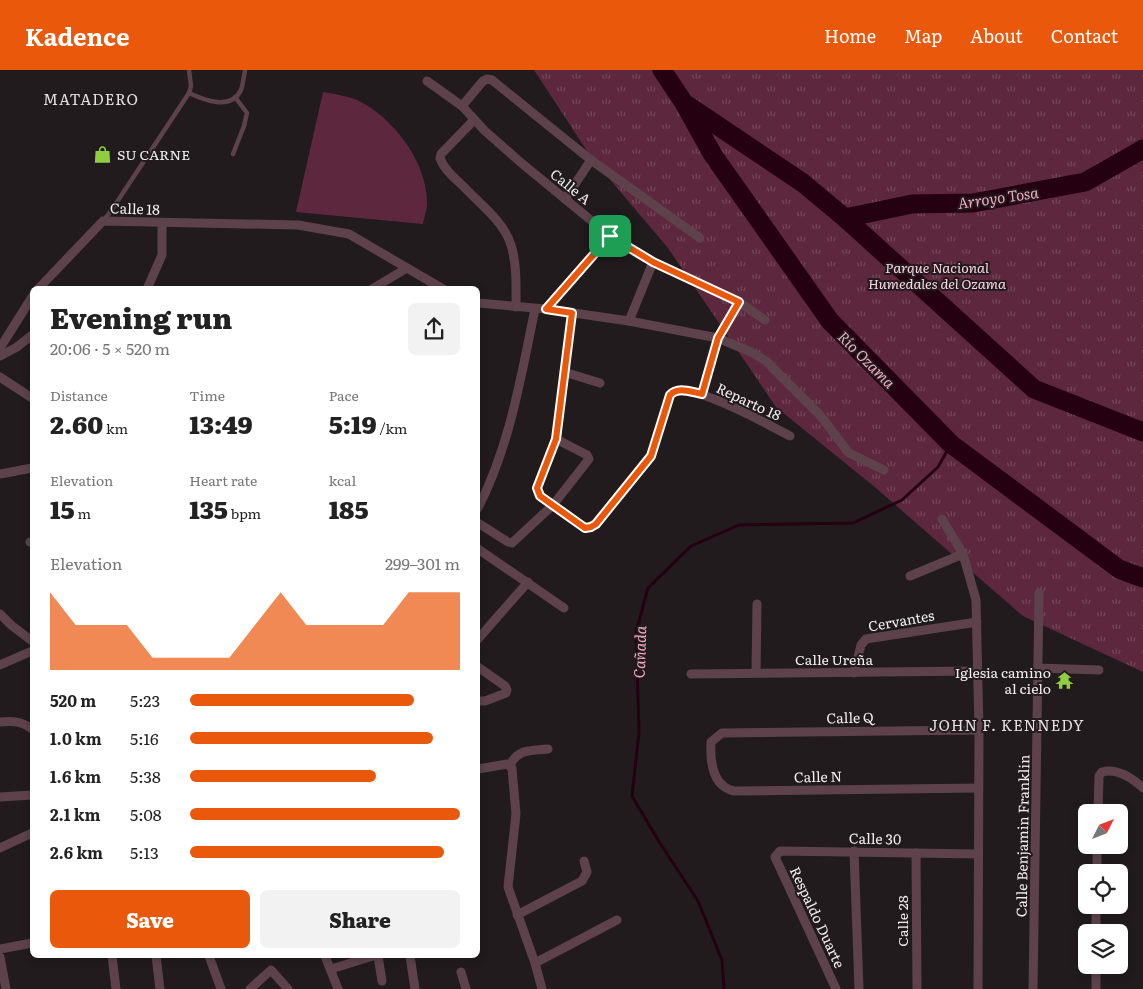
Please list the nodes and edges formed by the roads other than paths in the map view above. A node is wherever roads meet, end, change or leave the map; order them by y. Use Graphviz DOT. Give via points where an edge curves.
graph roads {
  1 [pos="189,70"];
  2 [pos="245,70"];
  3 [pos="427,82"];
  4 [pos="189,93"];
  5 [pos="235,97"];
  6 [pos="462,106"];
  7 [pos="474,120"];
  8 [pos="233,154"];
  9 [pos="591,160"];
  10 [pos="565,199"];
  11 [pos="103,221"];
  12 [pos="162,223"];
  13 [pos="610,236"];
  14 [pos="700,238"];
  15 [pos="653,262"];
  16 [pos="406,268"];
  17 [pos="41,286"];
  18 [pos="148,286"];
  19 [pos="377,286"];
  20 [pos="437,286"];
  21 [pos="30,300"];
  22 [pos="480,302"];
  23 [pos="739,302"];
  24 [pos="516,307"];
  25 [pos="535,309"];
  26 [pos="546,309"];
  27 [pos="572,313"];
  28 [pos="765,320"];
  29 [pos="629,321"];
  30 [pos="30,337"];
  31 [pos="718,338"];
  32 [pos="0,348"];
  33 [pos="0,356"];
  34 [pos="564,372"];
  35 [pos="0,377"];
  36 [pos="600,383"];
  37 [pos="702,394"];
  38 [pos="30,397"];
  39 [pos="790,436"];
  40 [pos="556,439"];
  41 [pos="30,468"];
  42 [pos="884,470"];
  43 [pos="0,474"];
  44 [pos="480,500"];
  45 [pos="553,505"];
  46 [pos="942,519"];
  47 [pos="480,524"];
  48 [pos="480,550"];
  49 [pos="964,554"];
  50 [pos="910,576"];
  51 [pos="528,582"];
  52 [pos="1039,593"];
  53 [pos="756,604"];
  54 [pos="564,608"];
  55 [pos="0,614"];
  56 [pos="977,622"];
  57 [pos="480,637"];
  58 [pos="30,639"];
  59 [pos="30,652"];
  60 [pos="0,665"];
  61 [pos="480,668"];
  62 [pos="1037,668"];
  63 [pos="1099,670"];
  64 [pos="978,671"];
  65 [pos="854,672"];
  66 [pos="756,673"];
  67 [pos="691,674"];
  68 [pos="480,701"];
  69 [pos="0,722"];
  70 [pos="30,727"];
  71 [pos="979,730"];
  72 [pos="722,733"];
  73 [pos="548,749"];
  74 [pos="510,765"];
  75 [pos="480,768"];
  76 [pos="978,788"];
  77 [pos="1143,788"];
  78 [pos="30,795"];
  79 [pos="0,797"];
  80 [pos="1098,804"];
  81 [pos="30,834"];
  82 [pos="0,848"];
  83 [pos="854,851"];
  84 [pos="916,853"];
  85 [pos="978,854"];
  86 [pos="775,857"];
  87 [pos="584,861"];
  88 [pos="517,915"];
  89 [pos="617,920"];
  90 [pos="30,943"];
  91 [pos="0,949"];
  92 [pos="0,958"];
  93 [pos="112,958"];
  94 [pos="156,958"];
  95 [pos="210,958"];
  96 [pos="327,958"];
  97 [pos="367,958"];
  98 [pos="378,958"];
  99 [pos="410,958"];
  100 [pos="535,963"];
  101 [pos="331,969"];
  102 [pos="461,972"];
  103 [pos="1096,974"];
  104 [pos="382,982"];
  105 [pos="6,989"];
  106 [pos="116,989"];
  107 [pos="160,989"];
  108 [pos="221,989"];
  109 [pos="250,989"];
  110 [pos="288,989"];
  111 [pos="338,989"];
  112 [pos="415,989"];
  113 [pos="466,989"];
  114 [pos="542,989"];
  115 [pos="836,989"];
  116 [pos="859,989"];
  117 [pos="917,989"];
  118 [pos="978,989"];
  119 [pos="1033,989"];
  120 [pos="1096,989"];
  1 -- 4 [label="lane"];
  2 -- 5 [label="lane" via="241,90"];
  3 -- 6 [label="street, Calle A"];
  4 -- 5 [label="lane" via="213,102"];
  4 -- 11 [label="lane"];
  5 -- 8 [label="lane" via="247,113"];
  6 -- 7 [label="street, Calle A"];
  6 -- 9 [label="street" via="483,81 492,80"];
  7 -- 10 [label="street, Calle A"];
  7 -- 24 [label="street" via="440,158 505,232 511,244"];
  9 -- 10 [label="street"];
  9 -- 14 [label="street"];
  10 -- 13 [label="street, Calle A"];
  11 -- 12 [label="street, Calle 18"];
  11 -- 17 [label="street, Calle 18"];
  12 -- 16 [label="street, Calle 18" via="298,225 349,234"];
  12 -- 18 [label="street" via="162,255"];
  13 -- 15 [label="street, Calle A"];
  13 -- 26 [label="street"];
  15 -- 23 [label="street, Calle A"];
  15 -- 29 [label="street"];
  16 -- 19 [label="street"];
  16 -- 20 [label="street, Calle 18"];
  21 -- 32 [label="street"];
  22 -- 24 [label="street"];
  23 -- 28 [label="street, Calle A"];
  23 -- 31 [label="street"];
  24 -- 25 [label="street"];
  25 -- 26 [label="street"];
  25 -- 44 [label="street" via="506,437 495,472"];
  26 -- 27 [label="street"];
  27 -- 29 [label="street"];
  27 -- 34 [label="street"];
  29 -- 31 [label="street"];
  30 -- 33 [label="street"];
  31 -- 37 [label="street"];
  31 -- 42 [label="street" via="766,361 819,414 844,449"];
  34 -- 36 [label="street"];
  34 -- 40 [label="street"];
  35 -- 38 [label="street"];
  37 -- 39 [label="street, Reparto 18"];
  37 -- 45 [label="street, Reparto 18" via="673,391 651,456 596,524 585,528"];
  40 -- 45 [label="street" via="537,488 540,496"];
  40 -- 45 [label="street" via="589,459"];
  41 -- 43 [label="street"];
  45 -- 47 [label="street" via="512,543"];
  46 -- 49 [label="street"];
  48 -- 51 [label="street"];
  49 -- 50 [label="street"];
  49 -- 56 [label="street" via="976,600"];
  51 -- 54 [label="street"];
  51 -- 57 [label="street"];
  52 -- 62 [label="street, Calle Benjamin Franklin"];
  53 -- 66 [label="street"];
  55 -- 58 [label="street"];
  56 -- 64 [label="street"];
  56 -- 65 [label="street, Cervantes" via="866,639 861,645"];
  59 -- 60 [label="street"];
  61 -- 68 [label="street" via="506,690 506,693"];
  62 -- 63 [label="street"];
  62 -- 119 [label="street, Calle Benjamin Franklin"];
  64 -- 65 [label="street, Calle Ureña"];
  64 -- 71 [label="street"];
  65 -- 66 [label="street, Calle Ureña"];
  66 -- 67 [label="street, Calle Ureña"];
  69 -- 70 [label="street" via="16,720"];
  71 -- 72 [label="street, Calle Q"];
  71 -- 76 [label="street"];
  72 -- 76 [label="street, Calle N" via="712,742 710,760 715,775 726,790"];
  73 -- 74 [label="street" via="524,751 515,756"];
  74 -- 75 [label="street"];
  74 -- 88 [label="street" via="516,814 508,887"];
  76 -- 85 [label="street"];
  77 -- 80 [label="street" via="1135,780 1114,772 1102,772 1099,776"];
  78 -- 79 [label="street"];
  81 -- 82 [label="street"];
  83 -- 84 [label="street, Calle 30"];
  83 -- 86 [label="street, Calle 30" via="780,851"];
  83 -- 116 [label="street"];
  84 -- 85 [label="street, Calle 30"];
  84 -- 117 [label="street, Calle 28"];
  85 -- 118 [label="street"];
  86 -- 115 [label="street, Respaldo Duarte"];
  87 -- 88 [label="street" via="587,872 582,881"];
  88 -- 100 [label="street"];
  89 -- 100 [label="street"];
  90 -- 91 [label="street"];
  92 -- 105 [label="street"];
  93 -- 106 [label="street"];
  94 -- 107 [label="street"];
  95 -- 108 [label="street"];
  96 -- 101 [label="street"];
  97 -- 101 [label="street"];
  98 -- 104 [label="street"];
  99 -- 112 [label="street"];
  100 -- 114 [label="street"];
  101 -- 111 [label="street"];
  102 -- 113 [label="street"];
  103 -- 120 [label="street"];
  109 -- 110 [label="street" via="271,970"];
}
